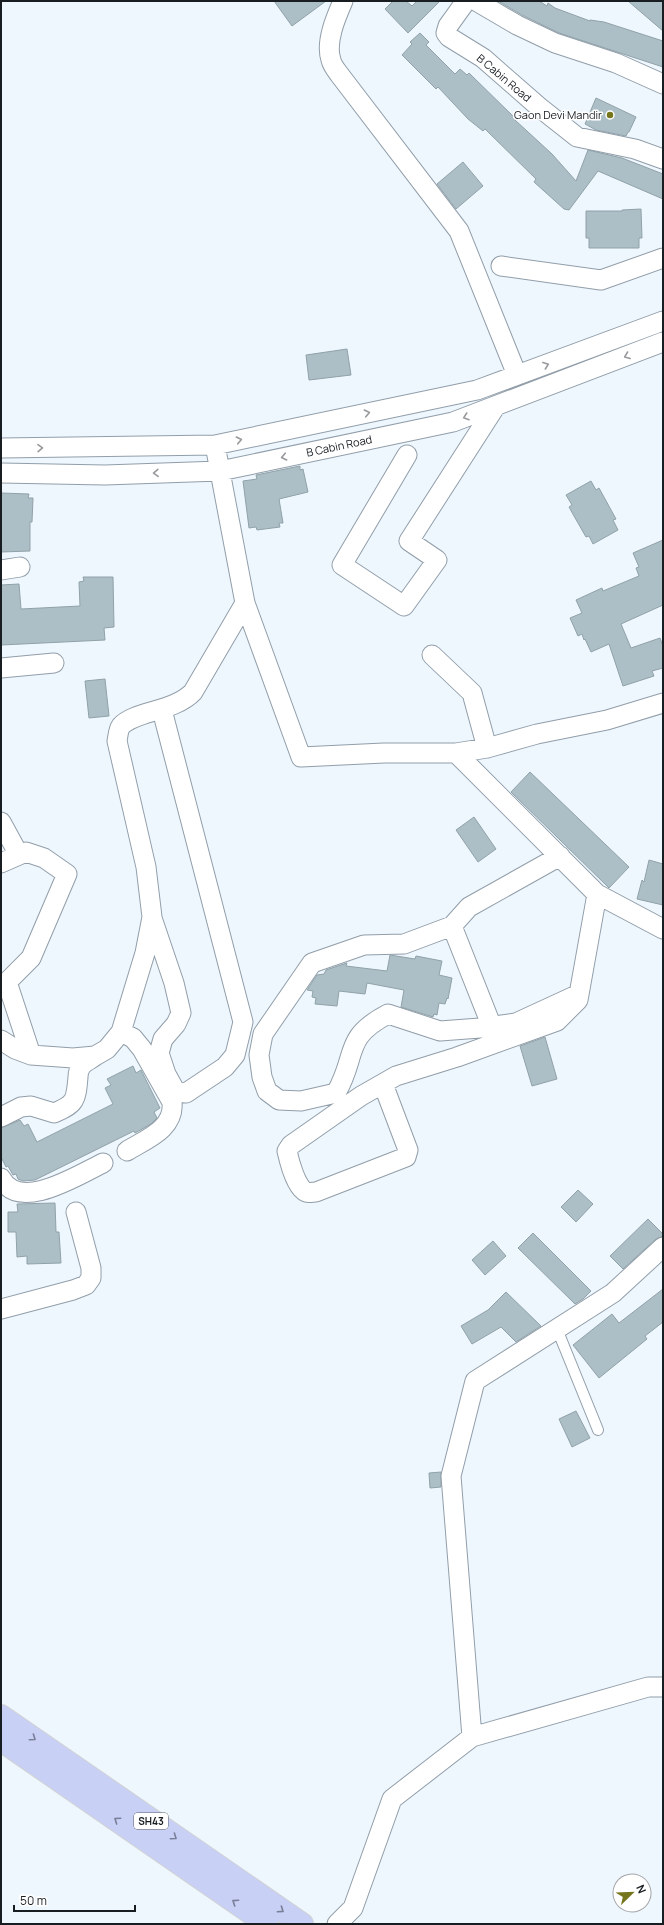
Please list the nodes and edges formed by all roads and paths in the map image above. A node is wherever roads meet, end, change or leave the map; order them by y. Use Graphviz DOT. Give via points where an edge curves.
graph roads {
  1 [pos="343,1"];
  2 [pos="466,1"];
  3 [pos="476,1"];
  4 [pos="663,84"];
  5 [pos="663,159"];
  6 [pos="663,258"];
  7 [pos="501,266"];
  8 [pos="663,321"];
  9 [pos="663,342"];
  10 [pos="518,376"];
  11 [pos="495,408"];
  12 [pos="215,445"];
  13 [pos="1,448"];
  14 [pos="407,455"];
  15 [pos="220,471"];
  16 [pos="1,473"];
  17 [pos="20,567"];
  18 [pos="1,570"];
  19 [pos="245,603"];
  20 [pos="432,655"];
  21 [pos="54,663"];
  22 [pos="1,668"];
  23 [pos="663,704"];
  24 [pos="162,710"];
  25 [pos="487,748"];
  26 [pos="456,753"];
  27 [pos="1,822"];
  28 [pos="19,855"];
  29 [pos="560,856"];
  30 [pos="1,863"];
  31 [pos="597,894"];
  32 [pos="152,917"];
  33 [pos="452,926"];
  34 [pos="663,929"];
  35 [pos="4,973"];
  36 [pos="579,994"];
  37 [pos="492,1027"];
  38 [pos="121,1032"];
  39 [pos="1,1040"];
  40 [pos="31,1055"];
  41 [pos="95,1056"];
  42 [pos="383,1084"];
  43 [pos="1,1117"];
  44 [pos="127,1151"];
  45 [pos="103,1163"];
  46 [pos="1,1178"];
  47 [pos="76,1212"];
  48 [pos="663,1247"];
  49 [pos="1,1309"];
  50 [pos="557,1329"];
  51 [pos="598,1430"];
  52 [pos="663,1687"];
  53 [pos="1,1716"];
  54 [pos="472,1737"];
  55 [pos="1,1740"];
  56 [pos="267,1924"];
  57 [pos="302,1924"];
  58 [pos="337,1924"];
  1 -- 10 [label="street" via="330,42 331,60 459,231"];
  2 -- 5 [label="street, B Cabin Road" via="448,26 446,33 449,37 483,58 577,137 635,149"];
  3 -- 4 [label="street" via="555,43 616,63"];
  6 -- 7 [label="street" via="601,280"];
  10 -- 8 [label="street, one-way"];
  9 -- 11 [label="street, B Cabin Road, one-way"];
  12 -- 10 [label="street, one-way" via="477,390"];
  11 -- 14 [label="street" via="409,541 437,560 404,606 342,566"];
  11 -- 15 [label="street, B Cabin Road, one-way" via="453,422"];
  13 -- 12 [label="street, one-way"];
  12 -- 15 [label="street"];
  15 -- 16 [label="street, B Cabin Road, one-way" via="105,475"];
  15 -- 19 [label="street"];
  17 -- 18 [label="street"];
  19 -- 24 [label="street" via="193,692 185,700"];
  19 -- 26 [label="street" via="301,757"];
  20 -- 25 [label="street" via="472,693"];
  21 -- 22 [label="street"];
  23 -- 25 [label="street"];
  24 -- 32 [label="street" via="125,722 119,728 117,741 146,867"];
  24 -- 32 [label="street" via="243,1022 235,1055 225,1067 186,1093 176,1092 159,1053 163,1039 176,1024 181,1013"];
  25 -- 26 [label="street"];
  26 -- 29 [label="street"];
  27 -- 28 [label="street"];
  28 -- 30 [label="street"];
  28 -- 35 [label="street" via="26,852 44,858 67,874 31,958"];
  29 -- 31 [label="street"];
  29 -- 33 [label="street" via="469,907"];
  31 -- 34 [label="street"];
  31 -- 36 [label="street"];
  32 -- 38 [label="street" via="145,953"];
  33 -- 37 [label="street"];
  33 -- 37 [label="street" via="404,944 364,945 312,963 263,1034 259,1055 262,1078 268,1092 279,1100 301,1101 336,1093 344,1079 357,1038 372,1022 388,1014 440,1031"];
  35 -- 40 [label="street"];
  36 -- 37 [label="street" via="516,1023"];
  36 -- 42 [label="street" via="578,1000 557,1021 396,1076"];
  38 -- 41 [label="street" via="107,1049"];
  38 -- 44 [label="street" via="133,1038 142,1050 172,1102 174,1111 164,1128"];
  39 -- 40 [label="street"];
  40 -- 41 [label="street" via="73,1058"];
  41 -- 43 [label="street" via="81,1066 78,1072 78,1092 75,1100 67,1108 54,1113 31,1106 21,1107"];
  42 -- 42 [label="street" via="408,1150 406,1157 316,1192 306,1192 301,1188 289,1160 287,1151 291,1145 361,1096"];
  45 -- 46 [label="street" via="41,1192 28,1194 5,1185"];
  47 -- 49 [label="street" via="91,1268 91,1278 86,1285"];
  48 -- 50 [label="street" via="613,1293"];
  50 -- 51 [label="lane"];
  50 -- 54 [label="street" via="475,1381 451,1476"];
  52 -- 54 [label="street" via="648,1687"];
  53 -- 57 [label="main road, SH43, one-way"];
  54 -- 58 [label="street" via="392,1799 353,1908"];
  56 -- 55 [label="main road, SH43, one-way"];
}
